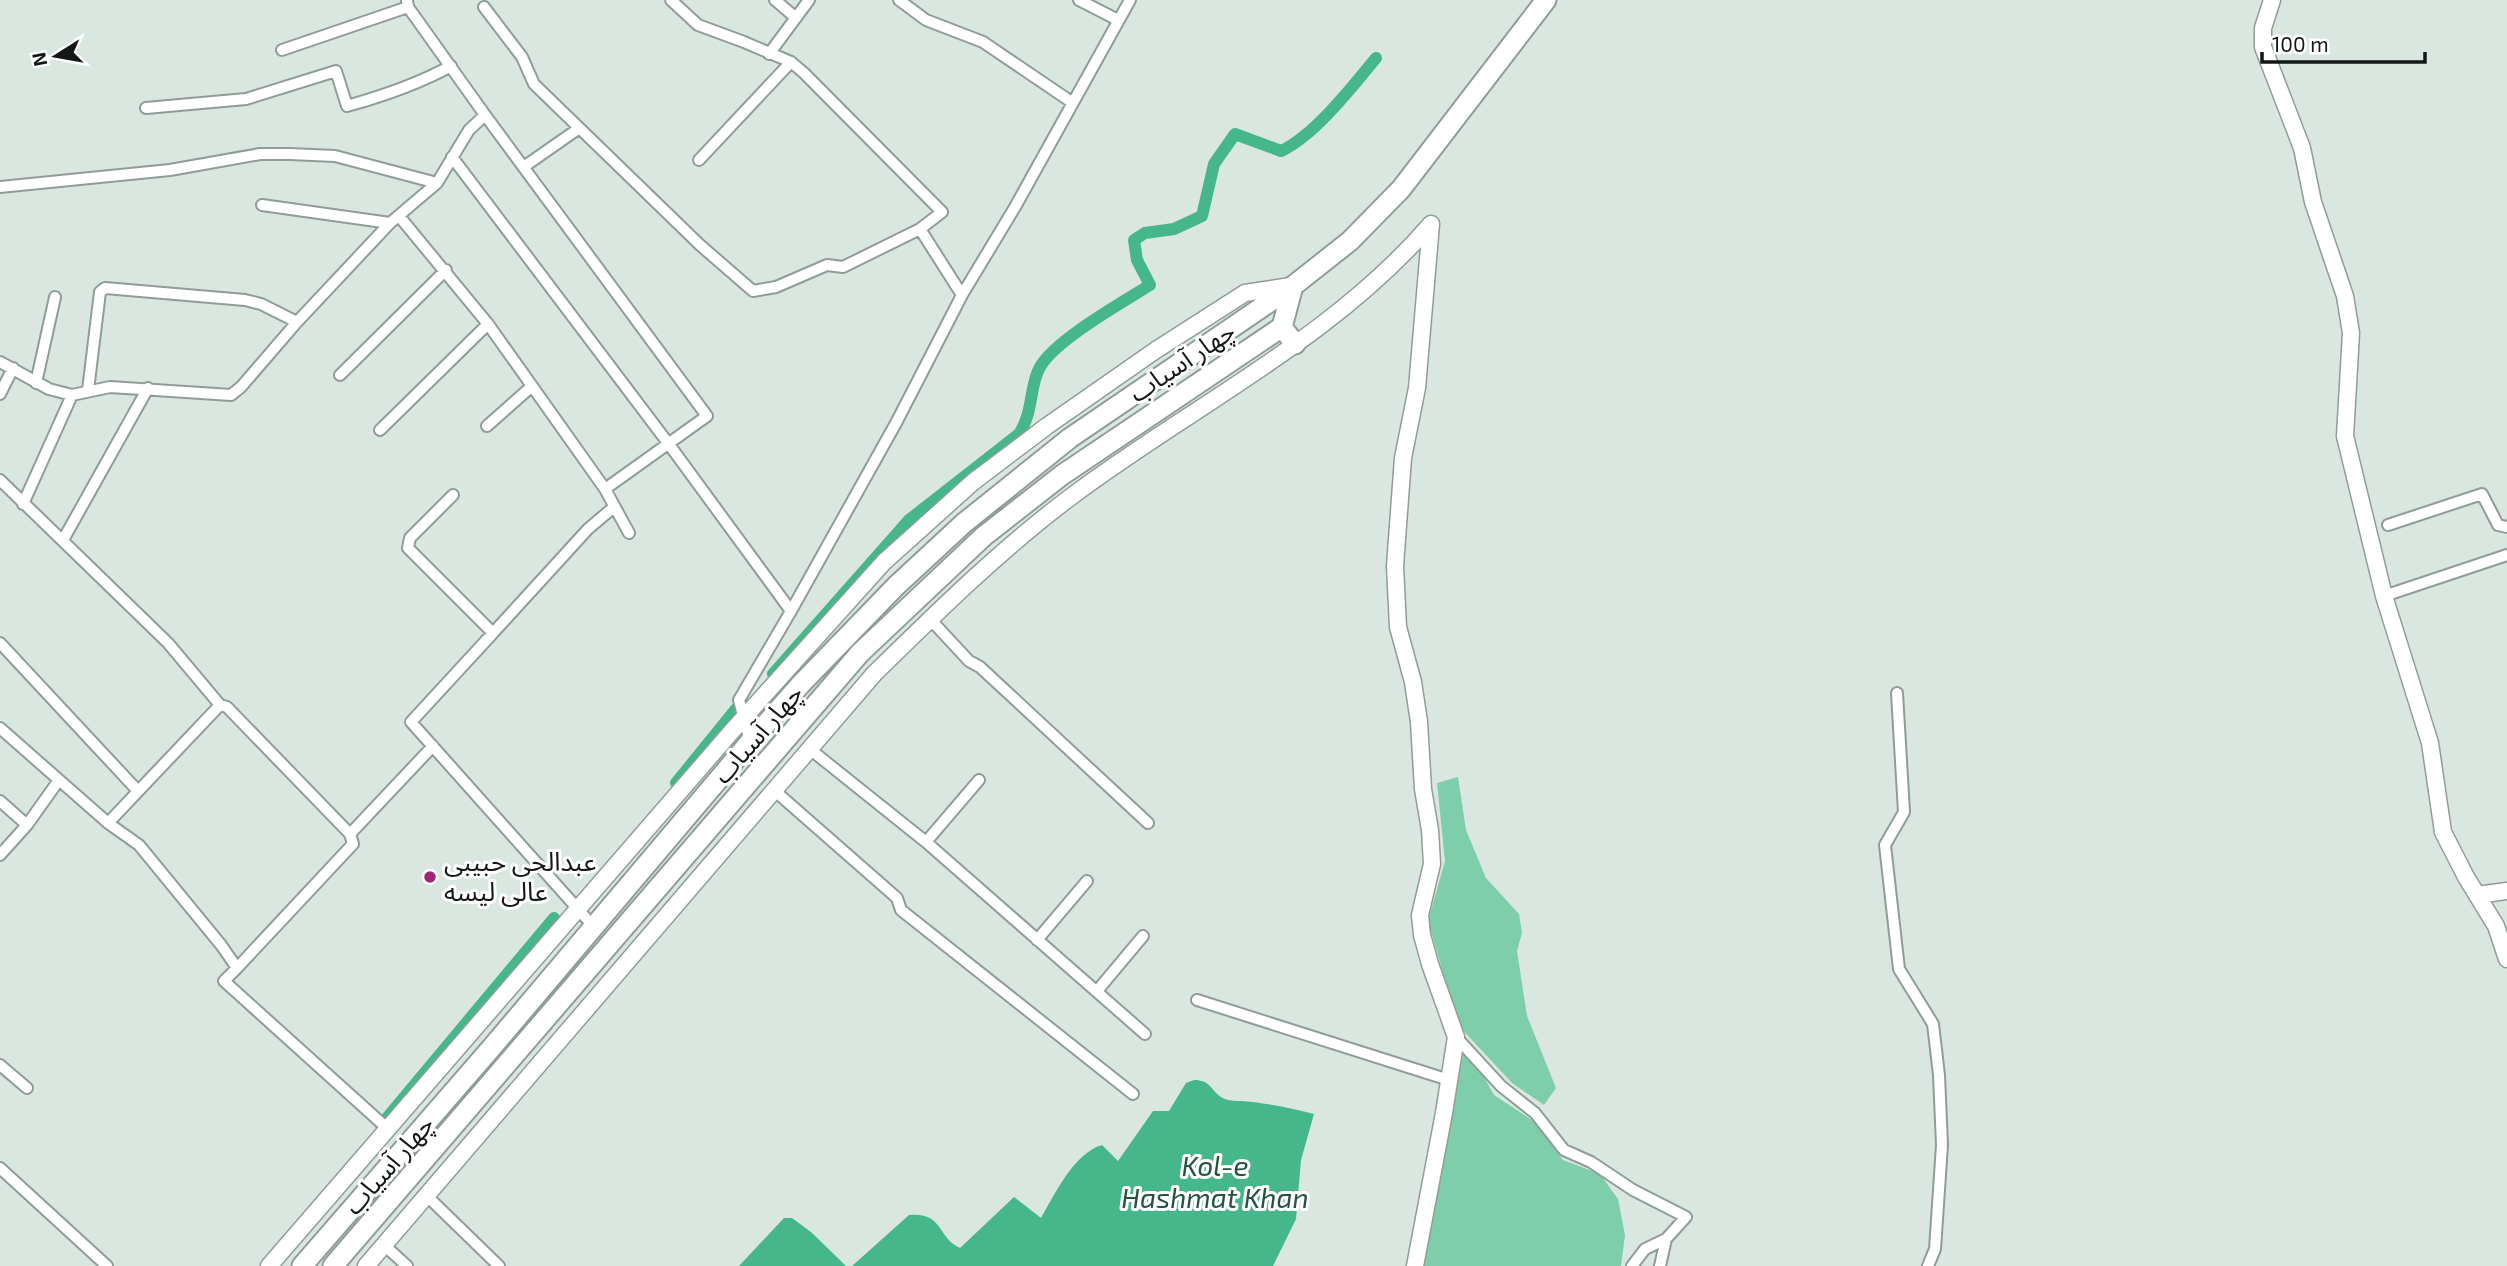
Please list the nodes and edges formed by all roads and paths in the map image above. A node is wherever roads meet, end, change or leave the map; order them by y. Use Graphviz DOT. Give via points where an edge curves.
graph roads {
  1 [pos="671,0"];
  2 [pos="775,0"];
  3 [pos="809,0"];
  4 [pos="899,0"];
  5 [pos="1079,0"];
  6 [pos="1130,0"];
  7 [pos="1546,0"];
  8 [pos="2272,0"];
  9 [pos="408,3"];
  10 [pos="484,7"];
  11 [pos="796,18"];
  12 [pos="1118,20"];
  13 [pos="282,50"];
  14 [pos="769,54"];
  15 [pos="791,62"];
  16 [pos="451,66"];
  17 [pos="1073,103"];
  18 [pos="146,108"];
  19 [pos="485,115"];
  20 [pos="578,129"];
  21 [pos="452,157"];
  22 [pos="699,160"];
  23 [pos="524,166"];
  24 [pos="437,183"];
  25 [pos="0,187"];
  26 [pos="262,205"];
  27 [pos="394,219"];
  28 [pos="920,229"];
  29 [pos="446,270"];
  30 [pos="1293,286"];
  31 [pos="962,295"];
  32 [pos="55,297"];
  33 [pos="297,322"];
  34 [pos="488,324"];
  35 [pos="1282,327"];
  36 [pos="1295,344"];
  37 [pos="0,362"];
  38 [pos="13,368"];
  39 [pos="340,375"];
  40 [pos="36,383"];
  41 [pos="531,387"];
  42 [pos="148,388"];
  43 [pos="88,390"];
  44 [pos="0,394"];
  45 [pos="72,395"];
  46 [pos="487,426"];
  47 [pos="380,430"];
  48 [pos="668,443"];
  49 [pos="0,480"];
  50 [pos="605,489"];
  51 [pos="453,495"];
  52 [pos="23,504"];
  53 [pos="614,507"];
  54 [pos="2388,525"];
  55 [pos="2507,527"];
  56 [pos="629,533"];
  57 [pos="63,540"];
  58 [pos="2507,555"];
  59 [pos="2384,596"];
  60 [pos="791,611"];
  61 [pos="930,619"];
  62 [pos="493,633"];
  63 [pos="0,643"];
  64 [pos="1897,693"];
  65 [pos="220,705"];
  66 [pos="743,718"];
  67 [pos="0,728"];
  68 [pos="750,741"];
  69 [pos="433,746"];
  70 [pos="811,750"];
  71 [pos="58,780"];
  72 [pos="979,780"];
  73 [pos="138,791"];
  74 [pos="775,791"];
  75 [pos="0,801"];
  76 [pos="108,823"];
  77 [pos="1148,823"];
  78 [pos="27,825"];
  79 [pos="350,834"];
  80 [pos="926,842"];
  81 [pos="0,855"];
  82 [pos="1087,881"];
  83 [pos="2507,891"];
  84 [pos="2477,895"];
  85 [pos="577,911"];
  86 [pos="594,927"];
  87 [pos="1143,936"];
  88 [pos="1037,940"];
  89 [pos="2507,959"];
  90 [pos="237,968"];
  91 [pos="1097,991"];
  92 [pos="1198,1000"];
  93 [pos="1145,1034"];
  94 [pos="1456,1037"];
  95 [pos="0,1065"];
  96 [pos="1449,1080"];
  97 [pos="27,1088"];
  98 [pos="1133,1094"];
  99 [pos="384,1125"];
  100 [pos="0,1168"];
  101 [pos="427,1196"];
  102 [pos="1666,1239"];
  103 [pos="384,1245"];
  104 [pos="107,1266"];
  105 [pos="269,1266"];
  106 [pos="302,1266"];
  107 [pos="333,1266"];
  108 [pos="366,1266"];
  109 [pos="407,1266"];
  110 [pos="499,1266"];
  111 [pos="1415,1266"];
  112 [pos="1632,1266"];
  113 [pos="1660,1266"];
  114 [pos="1928,1266"];
  1 -- 14 [label="street" via="698,26"];
  2 -- 11 [label="street"];
  3 -- 11 [label="street"];
  4 -- 17 [label="street" via="926,20 983,41"];
  5 -- 12 [label="street"];
  6 -- 12 [label="street"];
  7 -- 30 [label="highway, چهار آسیاب" via="1401,189 1350,241"];
  8 -- 59 [label="street" via="2263,28 2263,47 2302,148 2313,202 2345,296 2351,333 2345,436"];
  9 -- 13 [label="street"];
  9 -- 16 [label="street"];
  10 -- 20 [label="street" via="522,57 534,85"];
  11 -- 14 [label="street"];
  12 -- 17 [label="street"];
  14 -- 15 [label="street"];
  15 -- 22 [label="street"];
  15 -- 28 [label="street" via="942,212"];
  16 -- 18 [label="street" via="415,84 347,106 336,71 246,99"];
  16 -- 19 [label="street"];
  17 -- 31 [label="street"];
  19 -- 21 [label="street"];
  19 -- 23 [label="street"];
  20 -- 23 [label="street"];
  20 -- 28 [label="street" via="753,291 776,287 827,265 843,267"];
  21 -- 24 [label="street"];
  21 -- 48 [label="street"];
  23 -- 48 [label="street" via="707,416"];
  24 -- 25 [label="street" via="335,156 260,154 170,170"];
  24 -- 27 [label="street"];
  26 -- 27 [label="street"];
  27 -- 29 [label="street"];
  27 -- 33 [label="street"];
  28 -- 31 [label="street"];
  29 -- 34 [label="street"];
  29 -- 39 [label="street"];
  30 -- 35 [label="highway"];
  30 -- 66 [label="street" via="1245,292 1101,388 973,482 884,562"];
  30 -- 68 [label="highway, چهار آسیاب" via="1070,439 964,523 886,596"];
  31 -- 60 [label="street"];
  32 -- 40 [label="street"];
  33 -- 42 [label="street" via="231,395"];
  33 -- 43 [label="street" via="245,300 104,288"];
  34 -- 41 [label="street"];
  34 -- 47 [label="street"];
  35 -- 36 [label="highway"];
  35 -- 107 [label="highway, چهار آسیاب" via="1062,475 985,536 860,653"];
  36 -- 61 [label="street" via="1071,496"];
  36 -- 94 [label="street" via="1335,315 1431,224 1395,566 1398,627 1413,682 1430,830 1432,864 1420,915 1422,935"];
  37 -- 38 [label="street"];
  38 -- 40 [label="street"];
  38 -- 44 [label="street"];
  40 -- 45 [label="street"];
  41 -- 46 [label="street"];
  41 -- 50 [label="street"];
  42 -- 43 [label="street"];
  42 -- 57 [label="street"];
  43 -- 45 [label="street"];
  45 -- 52 [label="street"];
  48 -- 50 [label="street"];
  48 -- 60 [label="street"];
  49 -- 52 [label="street"];
  50 -- 53 [label="street"];
  51 -- 62 [label="street" via="410,538 408,548"];
  52 -- 57 [label="street"];
  53 -- 56 [label="street"];
  53 -- 62 [label="street" via="588,529"];
  54 -- 55 [label="street" via="2482,494 2498,525"];
  57 -- 65 [label="street" via="168,643"];
  58 -- 59 [label="street"];
  59 -- 84 [label="street" via="2430,743 2443,832"];
  60 -- 66 [label="street" via="738,700"];
  61 -- 70 [label="street" via="874,674"];
  61 -- 77 [label="street"];
  62 -- 69 [label="street" via="411,722"];
  63 -- 73 [label="street"];
  64 -- 114 [label="street" via="1904,812 1885,845 1899,968 1933,1024 1939,1075 1941,1157 1935,1249"];
  65 -- 73 [label="street"];
  65 -- 79 [label="street" via="227,707"];
  66 -- 68 [label="street"];
  66 -- 85 [label="street"];
  67 -- 71 [label="street"];
  68 -- 86 [label="highway, چهار آسیاب"];
  69 -- 79 [label="street"];
  69 -- 85 [label="street"];
  70 -- 74 [label="street"];
  70 -- 80 [label="street"];
  71 -- 76 [label="street"];
  71 -- 78 [label="street"];
  72 -- 80 [label="street"];
  73 -- 76 [label="street"];
  74 -- 98 [label="street" via="897,898 901,910"];
  74 -- 101 [label="street"];
  75 -- 78 [label="street"];
  76 -- 90 [label="street" via="139,845"];
  78 -- 81 [label="street"];
  79 -- 90 [label="street" via="353,844"];
  80 -- 88 [label="street"];
  82 -- 88 [label="street"];
  83 -- 84 [label="street"];
  84 -- 89 [label="street" via="2496,926"];
  85 -- 86 [label="street"];
  85 -- 99 [label="street"];
  86 -- 106 [label="highway, چهار آسیاب"];
  87 -- 91 [label="street"];
  88 -- 91 [label="street"];
  90 -- 99 [label="street" via="224,981"];
  91 -- 93 [label="street"];
  92 -- 96 [label="street"];
  94 -- 96 [label="street"];
  94 -- 102 [label="street" via="1535,1113 1564,1150 1686,1216"];
  95 -- 97 [label="street"];
  96 -- 111 [label="street"];
  99 -- 105 [label="street"];
  100 -- 104 [label="street"];
  101 -- 103 [label="street"];
  101 -- 110 [label="street"];
  102 -- 112 [label="street" via="1645,1249"];
  102 -- 113 [label="street"];
  103 -- 108 [label="street"];
  103 -- 109 [label="street"];
}
